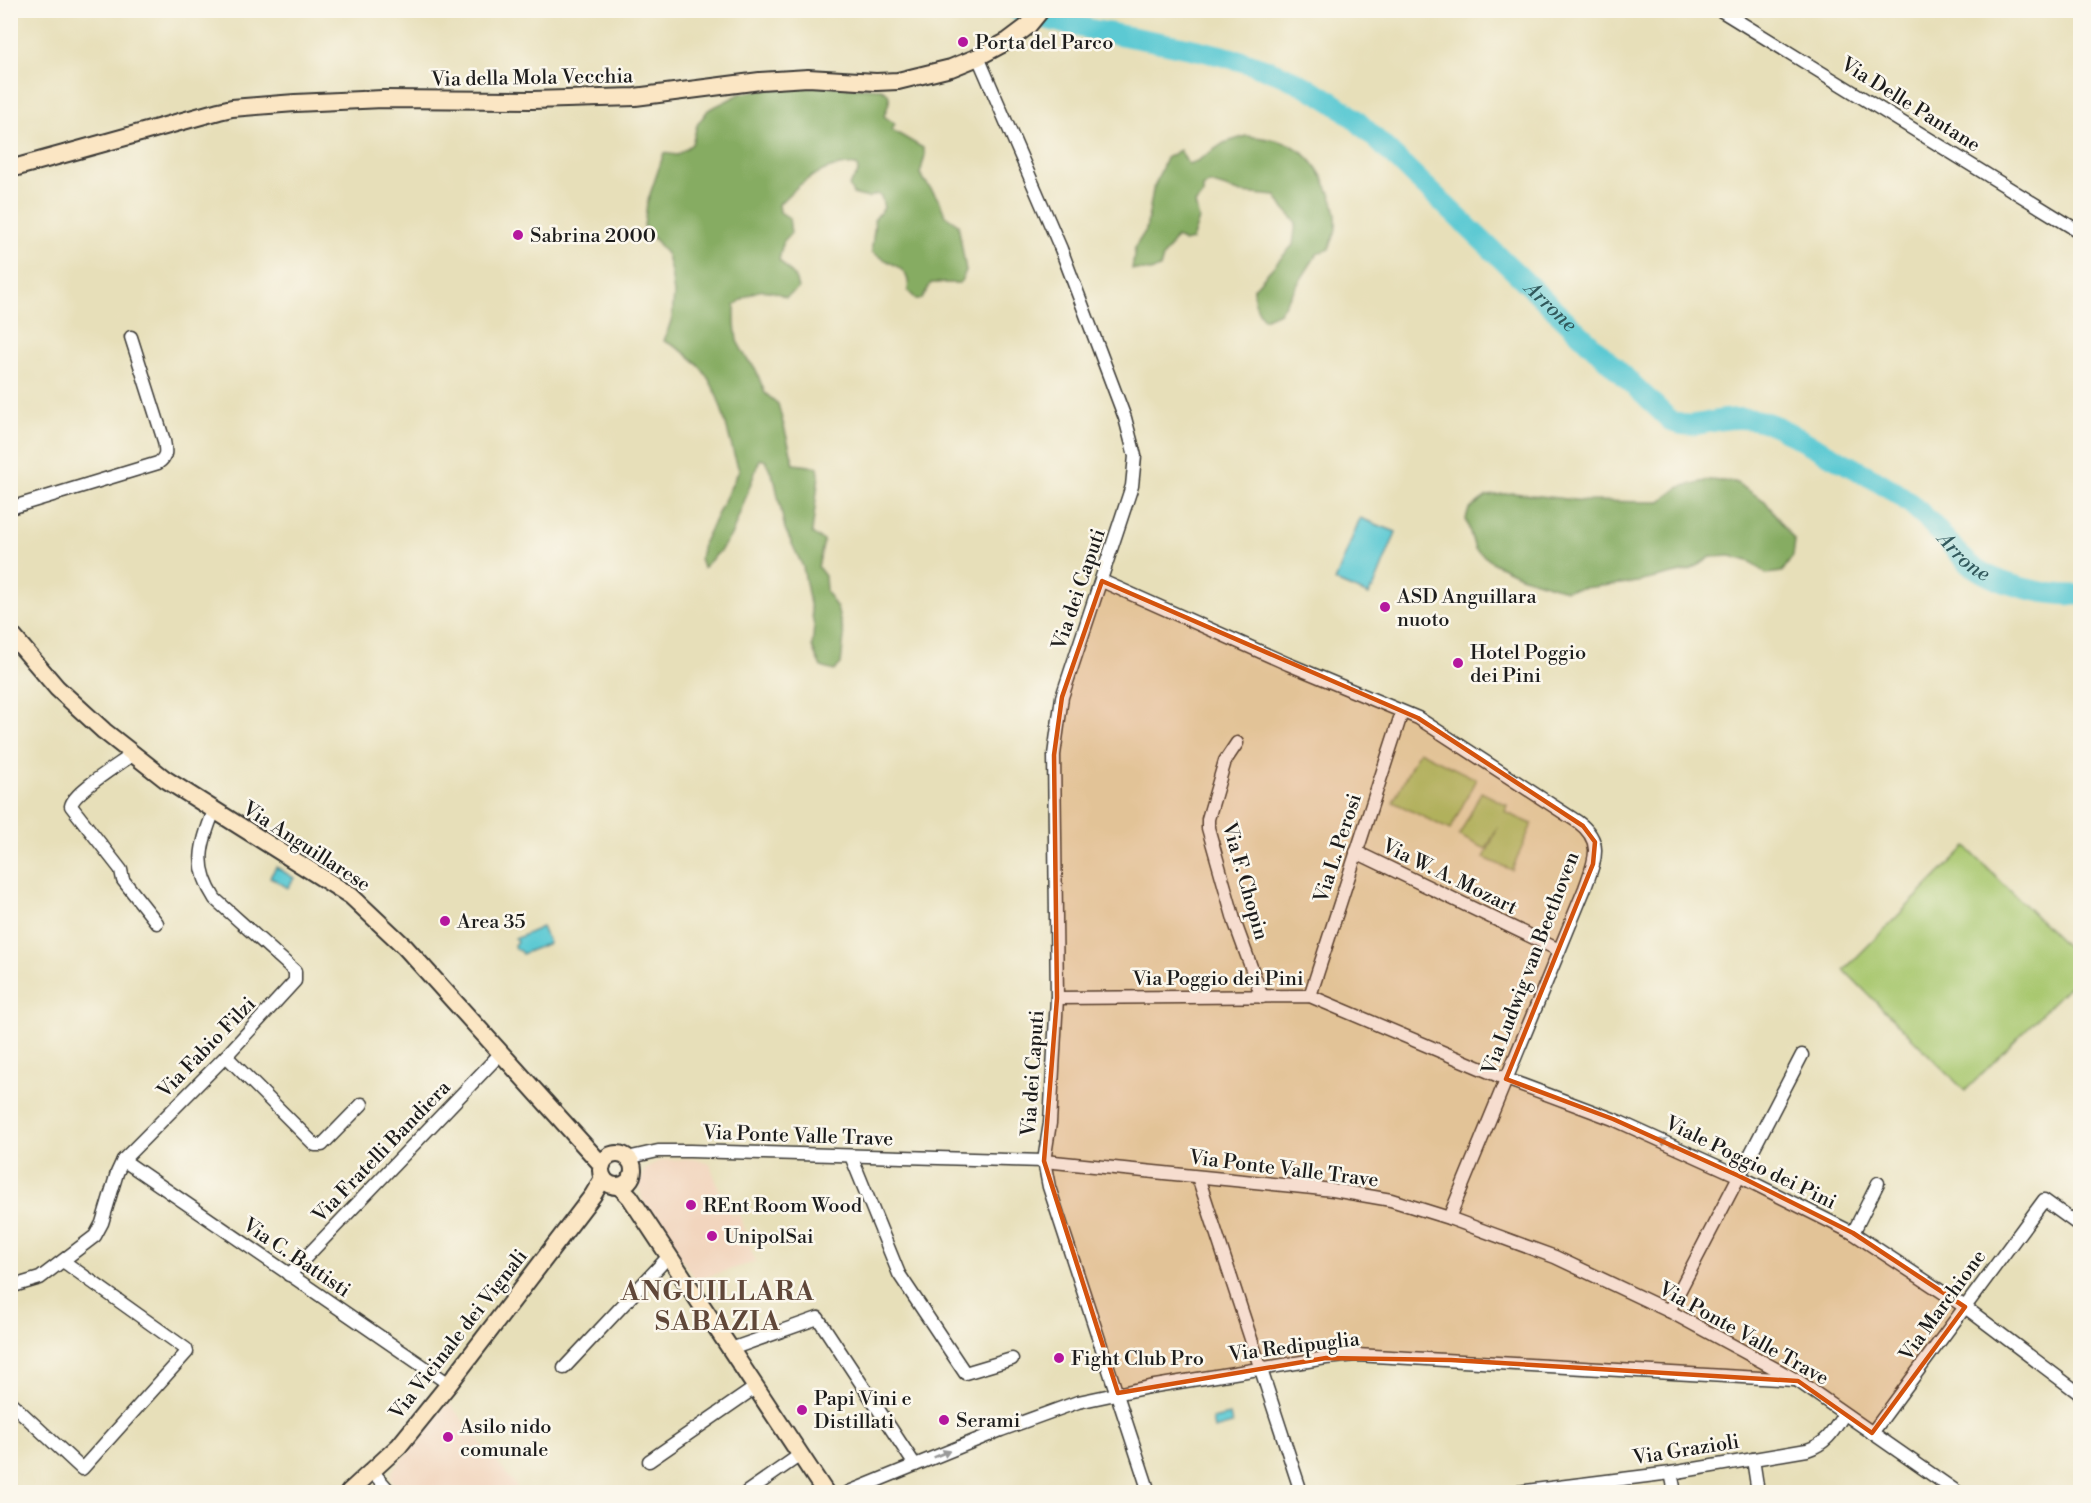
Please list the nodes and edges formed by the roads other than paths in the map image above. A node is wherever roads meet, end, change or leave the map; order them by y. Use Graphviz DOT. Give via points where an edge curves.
graph roads {
  1 [pos="1720,10"];
  2 [pos="1036,17"];
  3 [pos="978,57"];
  4 [pos="10,169"];
  5 [pos="2080,232"];
  6 [pos="131,337"];
  7 [pos="10,508"];
  8 [pos="1102,581"];
  9 [pos="10,633"];
  10 [pos="1402,712"];
  11 [pos="1237,743"];
  12 [pos="133,754"];
  13 [pos="214,811"];
  14 [pos="1356,852"];
  15 [pos="157,923"];
  16 [pos="1559,950"];
  17 [pos="1310,996"];
  18 [pos="1262,997"];
  19 [pos="1057,998"];
  20 [pos="501,1053"];
  21 [pos="1802,1055"];
  22 [pos="226,1056"];
  23 [pos="1506,1079"];
  24 [pos="362,1104"];
  25 [pos="851,1156"];
  26 [pos="123,1160"];
  27 [pos="1044,1161"];
  28 [pos="621,1173"];
  29 [pos="1739,1176"];
  30 [pos="1198,1177"];
  31 [pos="1878,1184"];
  32 [pos="1449,1218"];
  33 [pos="2080,1226"];
  34 [pos="1853,1233"];
  35 [pos="669,1256"];
  36 [pos="63,1261"];
  37 [pos="289,1275"];
  38 [pos="10,1287"];
  39 [pos="1965,1307"];
  40 [pos="1669,1311"];
  41 [pos="732,1349"];
  42 [pos="1012,1359"];
  43 [pos="564,1368"];
  44 [pos="1261,1368"];
  45 [pos="1798,1381"];
  46 [pos="448,1384"];
  47 [pos="756,1387"];
  48 [pos="1118,1393"];
  49 [pos="2080,1394"];
  50 [pos="1827,1401"];
  51 [pos="10,1402"];
  52 [pos="1844,1414"];
  53 [pos="1872,1433"];
  54 [pos="1826,1440"];
  55 [pos="800,1455"];
  56 [pos="1753,1459"];
  57 [pos="649,1461"];
  58 [pos="915,1466"];
  59 [pos="372,1471"];
  60 [pos="1671,1473"];
  61 [pos="1581,1489"];
  62 [pos="349,1492"];
  63 [pos="390,1492"];
  64 [pos="747,1492"];
  65 [pos="825,1492"];
  66 [pos="849,1492"];
  67 [pos="1149,1492"];
  68 [pos="1301,1492"];
  69 [pos="1518,1492"];
  70 [pos="1675,1492"];
  71 [pos="1758,1492"];
  72 [pos="1957,1492"];
  1 -- 5 [label="street, Via Delle Pantane"];
  2 -- 3 [label="street, Via della Mola Vecchia" via="1008,41"];
  3 -- 4 [label="street, Via della Mola Vecchia" via="898,81 808,78 635,97 383,99 232,108"];
  3 -- 8 [label="street, Via dei Caputi" via="1060,249 1125,418 1135,456 1132,486"];
  6 -- 7 [label="street" via="164,441 164,458"];
  8 -- 10 [label="street, Via Ludwig van Beethoven"];
  8 -- 19 [label="street, Via dei Caputi" via="1062,697 1054,755"];
  9 -- 12 [label="street, Via Anguillarese" via="57,688"];
  10 -- 14 [label="street, Via L. Perosi"];
  10 -- 16 [label="street, Via Ludwig van Beethoven" via="1418,718 1589,831 1596,846 1594,860"];
  11 -- 18 [label="street, Via F. Chopin" via="1225,761 1208,828 1235,923"];
  12 -- 13 [label="street, Via Anguillarese"];
  12 -- 15 [label="street" via="72,800 71,806"];
  13 -- 20 [label="street, Via Anguillarese" via="351,896 405,947"];
  13 -- 22 [label="street, Via Fabio Filzi" via="201,853 206,885 215,899 296,975 296,981"];
  14 -- 16 [label="street, Via W. A. Mozart"];
  14 -- 17 [label="street, Via L. Perosi"];
  16 -- 23 [label="street, Via Ludwig van Beethoven"];
  17 -- 18 [label="street, Via Poggio dei Pini"];
  17 -- 23 [label="street, Via Poggio dei Pini"];
  18 -- 19 [label="street, Via Poggio dei Pini"];
  19 -- 27 [label="street, Via dei Caputi"];
  20 -- 28 [label="street, Via Anguillarese" via="583,1144"];
  20 -- 37 [label="street, Via Fratelli Bandiera"];
  21 -- 29 [label="street"];
  22 -- 24 [label="street" via="315,1146 322,1145"];
  22 -- 26 [label="street, Via Fabio Filzi"];
  29 -- 23 [label="street, Viale Poggio dei Pini, one-way" via="1613,1119"];
  23 -- 32 [label="street, Via Ludwig van Beethoven"];
  25 -- 27 [label="street, Via Ponte Valle Trave"];
  25 -- 28 [label="street, Via Ponte Valle Trave" via="658,1151"];
  25 -- 42 [label="street" via="899,1274 965,1373"];
  26 -- 36 [label="street, Via Fabio Filzi" via="95,1236"];
  26 -- 37 [label="street, Via C. Battisti"];
  27 -- 30 [label="street, Via Ponte Valle Trave"];
  27 -- 48 [label="street" via="1049,1187"];
  28 -- 35 [label="street, Via Anguillarese"];
  28 -- 46 [label="street, Via Vicinale dei Vignali" via="593,1195"];
  29 -- 34 [label="street, Viale Poggio dei Pini"];
  29 -- 40 [label="street"];
  30 -- 32 [label="street, Via Ponte Valle Trave" via="1333,1190 1390,1200"];
  30 -- 44 [label="street"];
  31 -- 34 [label="street"];
  32 -- 40 [label="street, Via Ponte Valle Trave" via="1555,1257"];
  33 -- 39 [label="street, Via Marchione" via="2044,1200"];
  34 -- 39 [label="street, Viale Poggio dei Pini"];
  35 -- 41 [label="street, Via Anguillarese"];
  35 -- 43 [label="street"];
  36 -- 38 [label="street, Via Fabio Filzi" via="40,1278"];
  36 -- 51 [label="street" via="187,1353 82,1469"];
  37 -- 46 [label="street, Via C. Battisti"];
  39 -- 49 [label="street, Viale Poggio dei Pini"];
  39 -- 53 [label="street, Via Marchione"];
  40 -- 45 [label="street, Via Ponte Valle Trave"];
  41 -- 47 [label="street, Via Anguillarese"];
  41 -- 58 [label="street" via="818,1318"];
  44 -- 45 [label="street, Via Redipuglia" via="1356,1355"];
  44 -- 48 [label="street, Via Redipuglia"];
  44 -- 68 [label="street"];
  45 -- 50 [label="street, Via Ponte Valle Trave"];
  46 -- 59 [label="street, Via Vicinale dei Vignali" via="399,1446"];
  47 -- 55 [label="street, Via Anguillarese"];
  47 -- 57 [label="street"];
  58 -- 48 [label="street, Via Redipuglia, one-way" via="1078,1401"];
  48 -- 67 [label="street"];
  50 -- 52 [label="street, Via Ponte Valle Trave"];
  50 -- 54 [label="street" via="1830,1414"];
  52 -- 53 [label="street, Via Ponte Valle Trave"];
  52 -- 54 [label="street"];
  53 -- 72 [label="street, Via Ponte Valle Trave"];
  54 -- 56 [label="street, Via Grazioli" via="1807,1450"];
  55 -- 64 [label="street"];
  55 -- 65 [label="street, Via Anguillarese"];
  56 -- 60 [label="street, Via Grazioli"];
  56 -- 71 [label="street"];
  58 -- 66 [label="street, Via Redipuglia"];
  59 -- 62 [label="street, Via Vicinale dei Vignali"];
  59 -- 63 [label="street"];
  60 -- 61 [label="street, Via Grazioli"];
  60 -- 70 [label="street"];
  61 -- 69 [label="street, Via Grazioli"];
}
